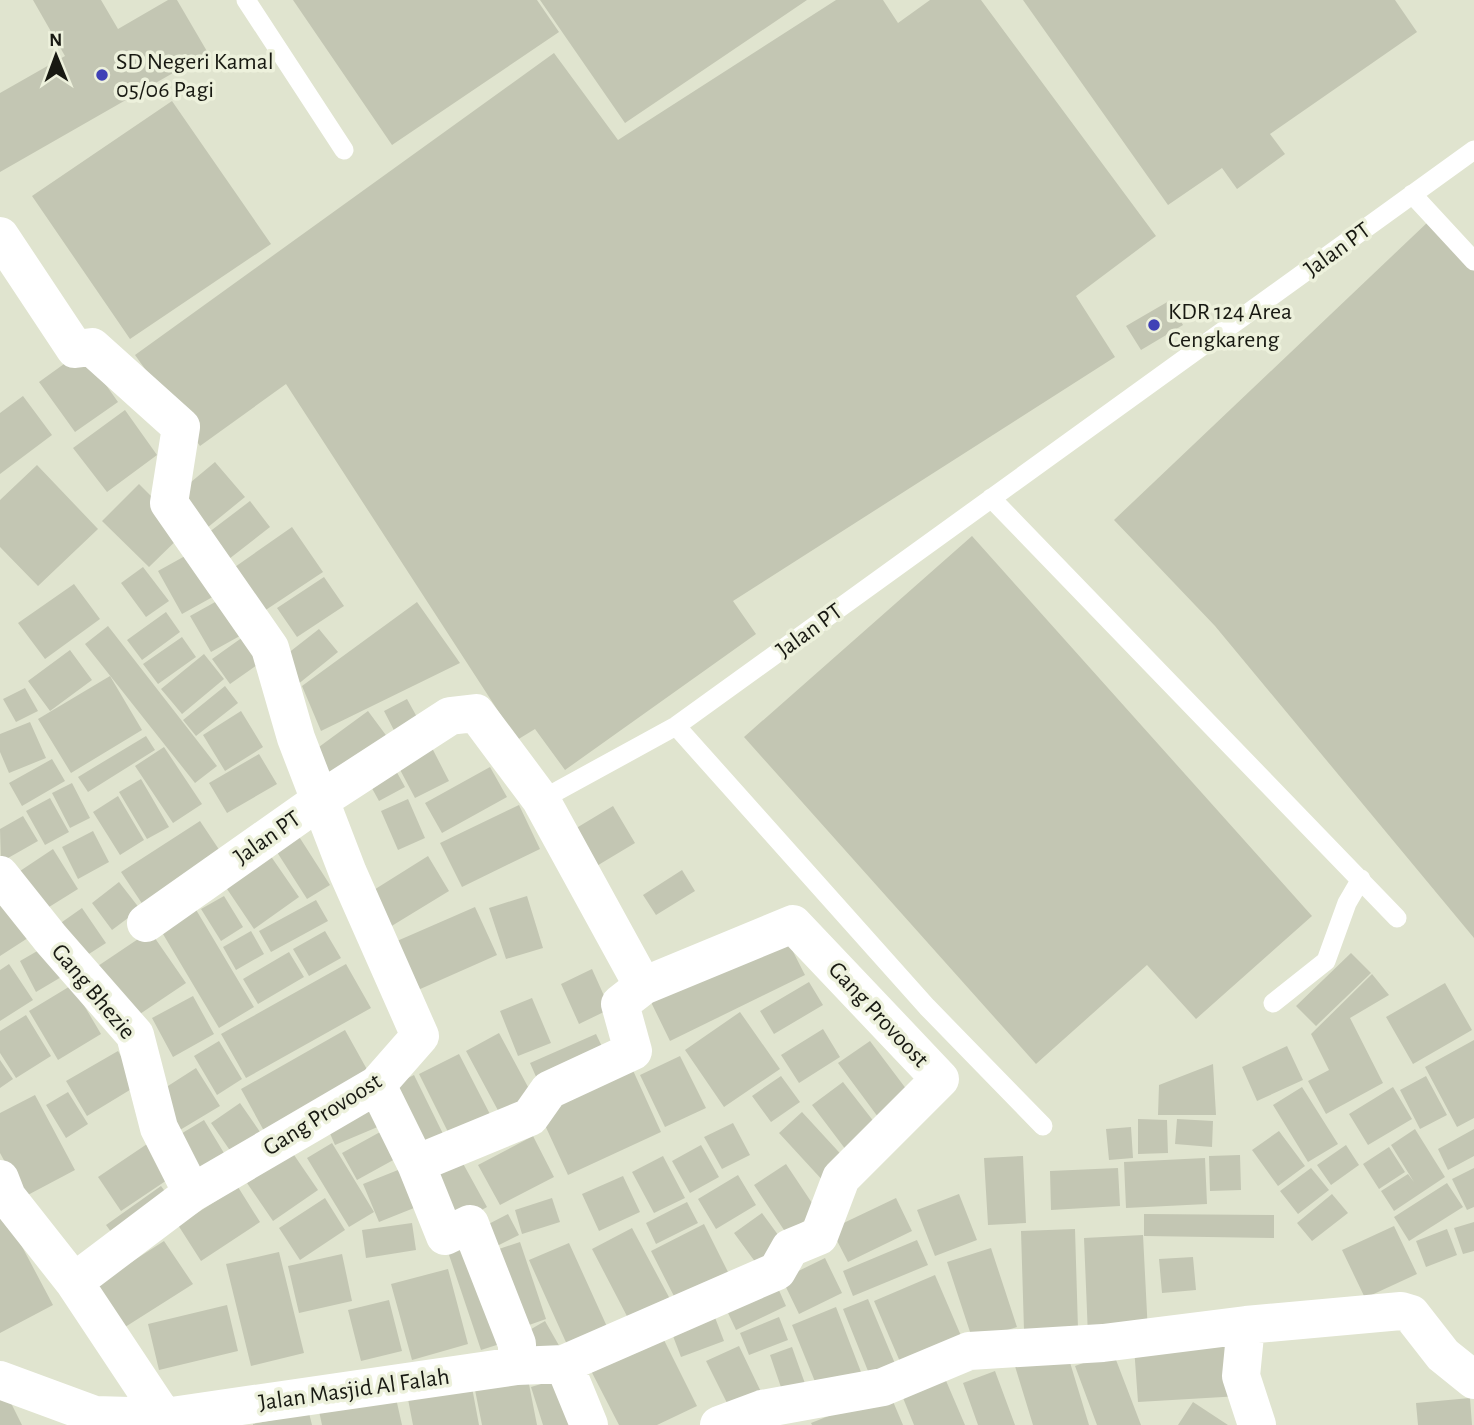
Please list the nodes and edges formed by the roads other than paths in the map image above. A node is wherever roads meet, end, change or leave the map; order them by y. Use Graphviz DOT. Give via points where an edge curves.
graph roads {
  1 [pos="246,0"];
  2 [pos="344,150"];
  3 [pos="1474,150"];
  4 [pos="1412,194"];
  5 [pos="0,236"];
  6 [pos="1474,261"];
  7 [pos="991,498"];
  8 [pos="676,726"];
  9 [pos="322,799"];
  10 [pos="541,800"];
  11 [pos="1361,879"];
  12 [pos="2,884"];
  13 [pos="1397,918"];
  14 [pos="146,923"];
  15 [pos="643,986"];
  16 [pos="1273,1003"];
  17 [pos="377,1085"];
  18 [pos="1043,1126"];
  19 [pos="416,1164"];
  20 [pos="0,1179"];
  21 [pos="192,1193"];
  22 [pos="74,1282"];
  23 [pos="1246,1325"];
  24 [pos="1459,1349"];
  25 [pos="564,1364"];
  26 [pos="517,1366"];
  27 [pos="0,1380"];
  28 [pos="1474,1380"];
  29 [pos="167,1421"];
  30 [pos="589,1425"];
  31 [pos="719,1425"];
  32 [pos="1257,1425"];
  1 -- 2 [label="lane"];
  3 -- 4 [label="lane, Jalan PT"];
  4 -- 6 [label="lane"];
  4 -- 7 [label="lane, Jalan PT"];
  5 -- 9 [label="street" via="75,349 92,347 181,427 169,503 270,648 296,738"];
  7 -- 8 [label="lane, Jalan PT"];
  7 -- 11 [label="lane"];
  8 -- 10 [label="lane, Jalan PT"];
  8 -- 18 [label="lane" via="928,1007"];
  9 -- 10 [label="street, Jalan PT" via="450,716 475,713"];
  9 -- 14 [label="street, Jalan PT"];
  9 -- 17 [label="street, Gang Provoost" via="348,873 420,1036"];
  10 -- 15 [label="street"];
  11 -- 13 [label="lane"];
  11 -- 16 [label="lane" via="1326,961"];
  12 -- 21 [label="street, Gang Bhezie" via="135,1035 159,1128"];
  15 -- 19 [label="street, Gang Provoost" via="621,1004 633,1051 549,1090 530,1117"];
  15 -- 25 [label="street, Gang Provoost" via="793,924 940,1079 841,1178 819,1236 790,1248 777,1271"];
  17 -- 19 [label="street"];
  17 -- 21 [label="street, Gang Provoost"];
  19 -- 26 [label="street" via="445,1236 470,1224 517,1344"];
  20 -- 22 [label="street" via="8,1197"];
  21 -- 22 [label="street, Gang Provoost"];
  22 -- 29 [label="street"];
  23 -- 24 [label="street" via="1401,1311"];
  23 -- 31 [label="street" via="1103,1343 969,1351 883,1387 762,1409"];
  23 -- 32 [label="street" via="1241,1376"];
  24 -- 28 [label="street"];
  25 -- 26 [label="street, Jalan Masjid Al Falah"];
  25 -- 30 [label="street"];
  26 -- 29 [label="street, Jalan Masjid Al Falah"];
  27 -- 29 [label="street, Jalan Masjid Al Falah" via="95,1415"];
}
